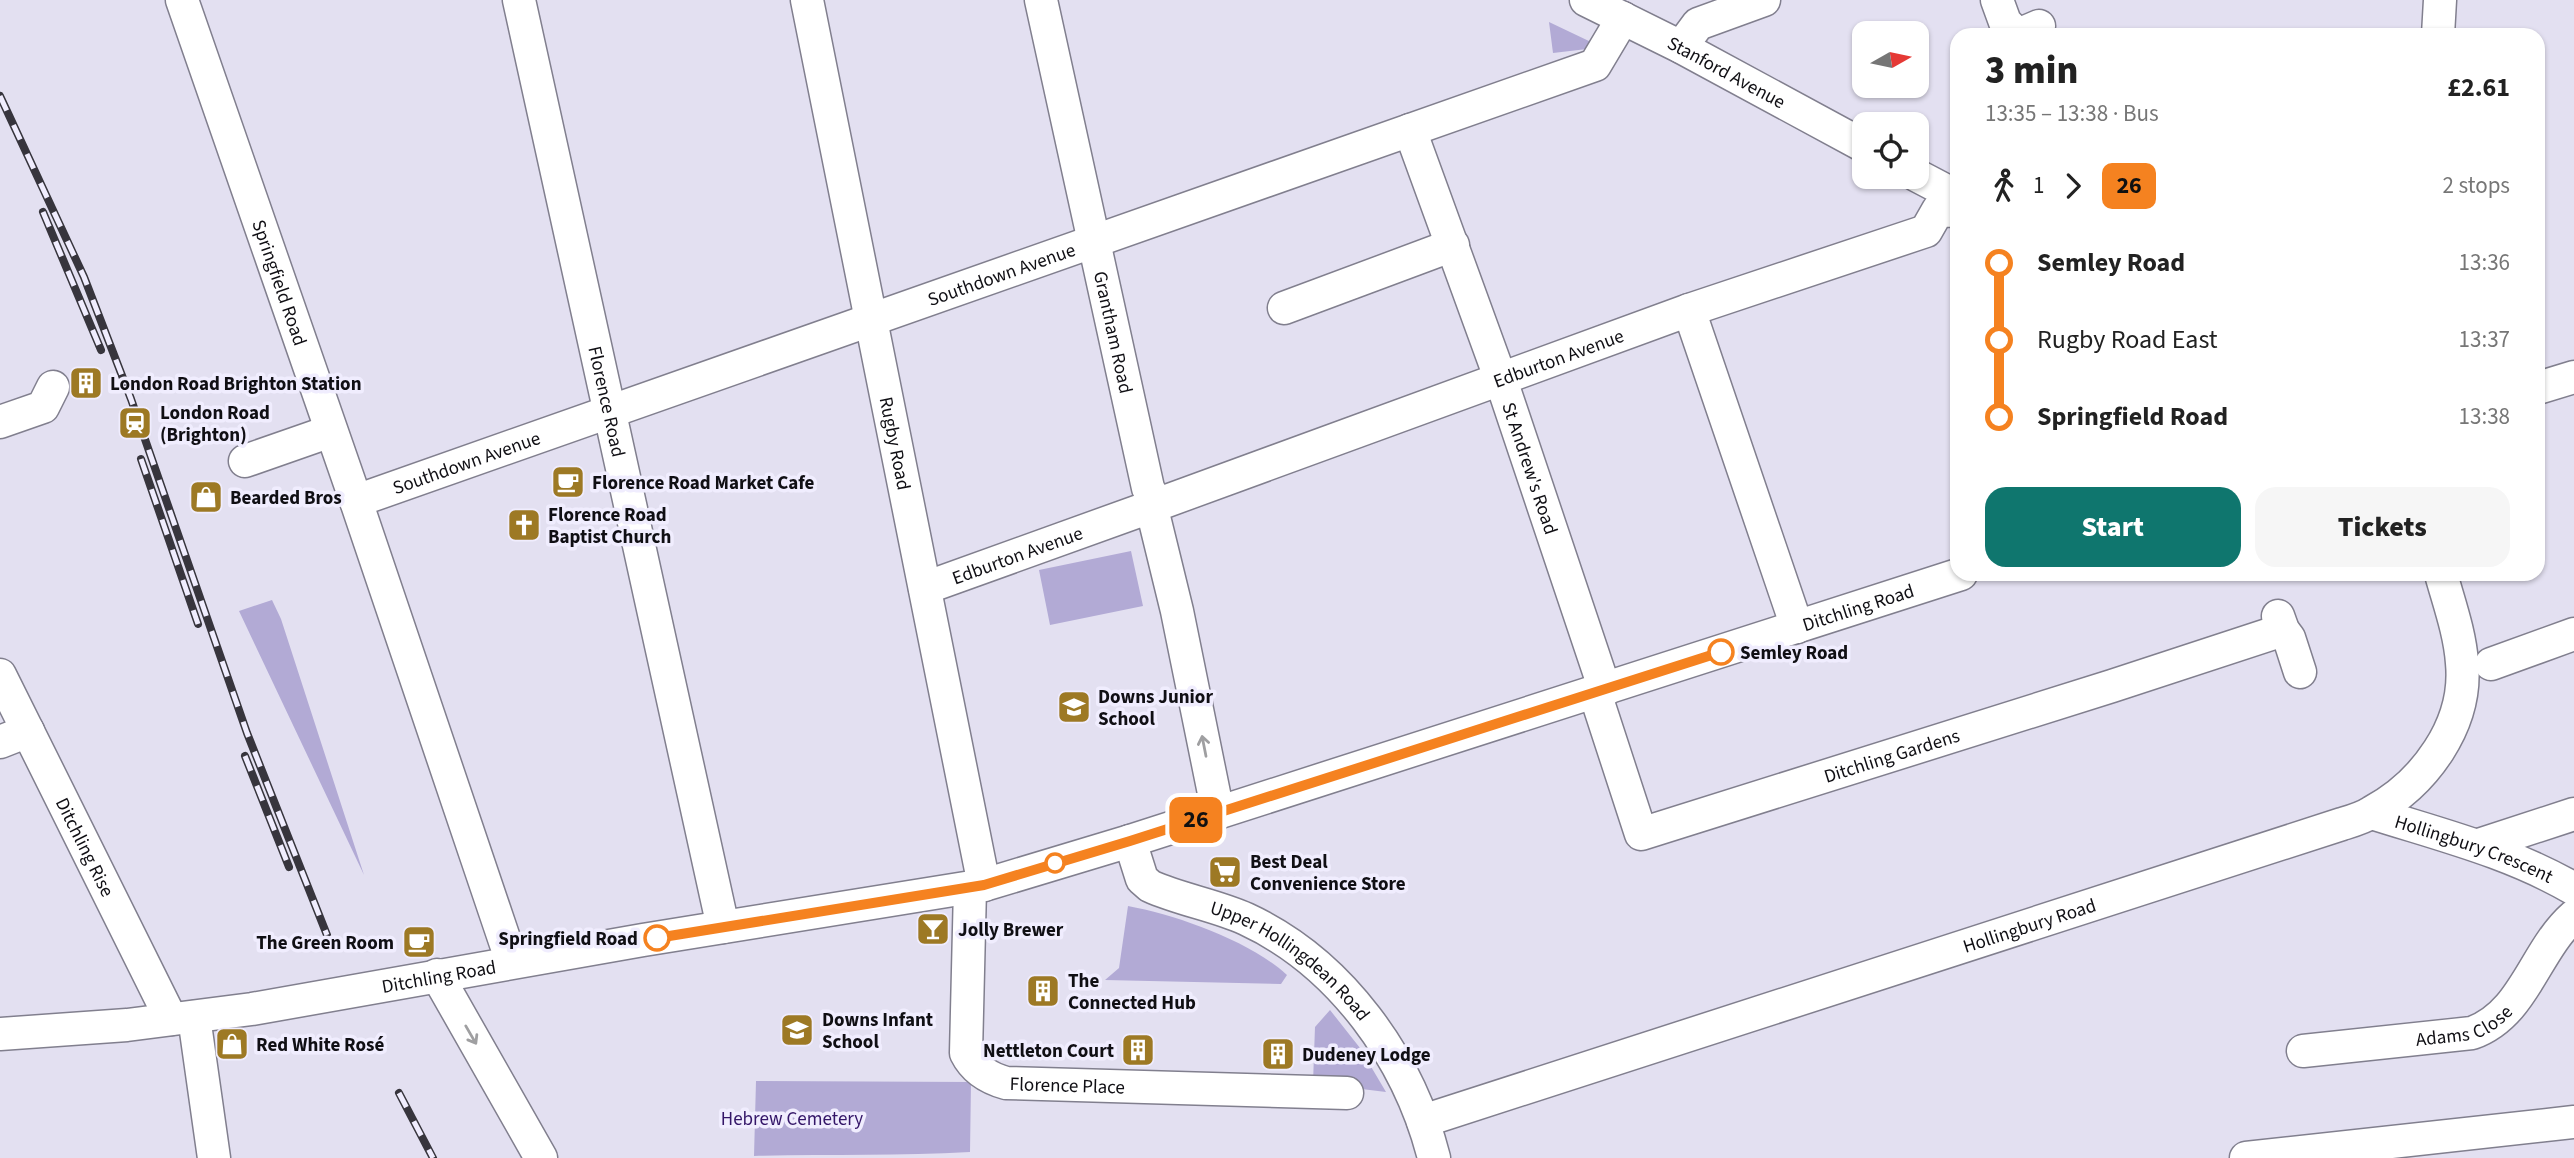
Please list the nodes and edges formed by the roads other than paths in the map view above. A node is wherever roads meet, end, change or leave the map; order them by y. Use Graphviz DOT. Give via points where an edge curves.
graph roads {
  1 [pos="182,0"];
  2 [pos="519,0"];
  3 [pos="807,0"];
  4 [pos="1041,0"];
  5 [pos="1586,0"];
  6 [pos="1764,0"];
  7 [pos="1997,0"];
  8 [pos="2440,0"];
  9 [pos="1623,18"];
  10 [pos="2039,26"];
  11 [pos="2011,28"];
  12 [pos="2034,28"];
  13 [pos="2438,28"];
  14 [pos="1681,47"];
  15 [pos="1410,130"];
  16 [pos="1852,140"];
  17 [pos="1929,181"];
  18 [pos="1950,194"];
  19 [pos="1950,211"];
  20 [pos="1094,242"];
  21 [pos="1453,246"];
  22 [pos="1283,308"];
  23 [pos="1689,310"];
  24 [pos="872,321"];
  25 [pos="2573,379"];
  26 [pos="1501,380"];
  27 [pos="2545,386"];
  28 [pos="53,387"];
  29 [pos="610,412"];
  30 [pos="0,422"];
  31 [pos="331,430"];
  32 [pos="245,461"];
  33 [pos="356,500"];
  34 [pos="1151,505"];
  35 [pos="1950,578"];
  36 [pos="2443,581"];
  37 [pos="925,588"];
  38 [pos="1797,628"];
  39 [pos="2574,634"];
  40 [pos="2491,664"];
  41 [pos="2300,672"];
  42 [pos="0,675"];
  43 [pos="1600,691"];
  44 [pos="14,736"];
  45 [pos="1218,813"];
  46 [pos="2372,813"];
  47 [pos="2574,814"];
  48 [pos="1130,841"];
  49 [pos="2479,845"];
  50 [pos="977,886"];
  51 [pos="2574,889"];
  52 [pos="2574,916"];
  53 [pos="723,927"];
  54 [pos="512,962"];
  55 [pos="437,975"];
  56 [pos="183,1018"];
  57 [pos="0,1034"];
  58 [pos="2303,1051"];
  59 [pos="1347,1093"];
  60 [pos="1423,1121"];
  61 [pos="2574,1122"];
  62 [pos="214,1158"];
  63 [pos="541,1158"];
  64 [pos="1434,1158"];
  65 [pos="2246,1158"];
  1 -- 31 [label="street, Springfield Road"];
  2 -- 29 [label="street, Florence Road"];
  3 -- 24 [label="street, Rugby Road"];
  4 -- 20 [label="street, Grantham Road"];
  5 -- 9 [label="street, Stanford Avenue"];
  6 -- 14 [label="street" via="1699,24"];
  7 -- 11 [label="street"];
  8 -- 13 [label="street"];
  9 -- 14 [label="street, Stanford Avenue"];
  9 -- 15 [label="street, Southdown Avenue" via="1595,65"];
  10 -- 12 [label="street"];
  14 -- 16 [label="street, Stanford Avenue"];
  15 -- 20 [label="street, Southdown Avenue"];
  15 -- 21 [label="street, St Andrew's Road"];
  17 -- 18 [label="street"];
  19 -- 23 [label="street, Edburton Avenue" via="1938,210 1926,231"];
  20 -- 24 [label="street, Southdown Avenue"];
  20 -- 34 [label="street, Grantham Road"];
  21 -- 22 [label="street"];
  21 -- 26 [label="street, St Andrew's Road"];
  23 -- 26 [label="street, Edburton Avenue"];
  23 -- 38 [label="street"];
  24 -- 29 [label="street, Southdown Avenue"];
  24 -- 37 [label="street, Rugby Road"];
  25 -- 27 [label="street"];
  26 -- 34 [label="street, Edburton Avenue"];
  26 -- 43 [label="street, St Andrew's Road"];
  28 -- 30 [label="street" via="43,407"];
  29 -- 33 [label="street, Southdown Avenue"];
  29 -- 53 [label="street, Florence Road"];
  31 -- 32 [label="street"];
  31 -- 33 [label="street, Springfield Road"];
  33 -- 54 [label="street, Springfield Road"];
  34 -- 37 [label="street, Edburton Avenue"];
  45 -- 34 [label="street, Grantham Road, one-way"];
  35 -- 38 [label="street, Ditchling Road"];
  36 -- 46 [label="street, Hollingbury Road" via="2463,666 2453,723 2437,755 2417,778"];
  37 -- 50 [label="street, Rugby Road"];
  38 -- 43 [label="street, Ditchling Road"];
  39 -- 40 [label="street"];
  41 -- 43 [label="street, Ditchling Gardens" via="2281,623 2112,686 1641,834"];
  42 -- 44 [label="street, Ditchling Rise"];
  43 -- 45 [label="street, Ditchling Road"];
  44 -- 56 [label="street, Ditchling Rise"];
  45 -- 48 [label="street, Ditchling Road"];
  46 -- 49 [label="street, Hollingbury Crescent"];
  46 -- 60 [label="street, Hollingbury Road"];
  47 -- 49 [label="street"];
  48 -- 50 [label="street, Ditchling Road"];
  48 -- 60 [label="street, Upper Hollingdean Road" via="1142,879 1150,887 1249,920 1293,948 1337,985 1384,1042"];
  49 -- 51 [label="street, Hollingbury Crescent"];
  50 -- 53 [label="street, Ditchling Road"];
  50 -- 59 [label="street, Florence Place" via="966,1053 987,1075 1006,1083"];
  52 -- 58 [label="street, Adams Close" via="2546,948 2518,997 2485,1028"];
  53 -- 54 [label="street, Ditchling Road"];
  54 -- 55 [label="street, Ditchling Road"];
  55 -- 56 [label="street, Ditchling Road"];
  55 -- 63 [label="street, one-way"];
  56 -- 57 [label="street, Ditchling Road"];
  56 -- 62 [label="street, Ditchling Rise"];
  60 -- 64 [label="street, Upper Hollingdean Road"];
  61 -- 65 [label="street"];
}
